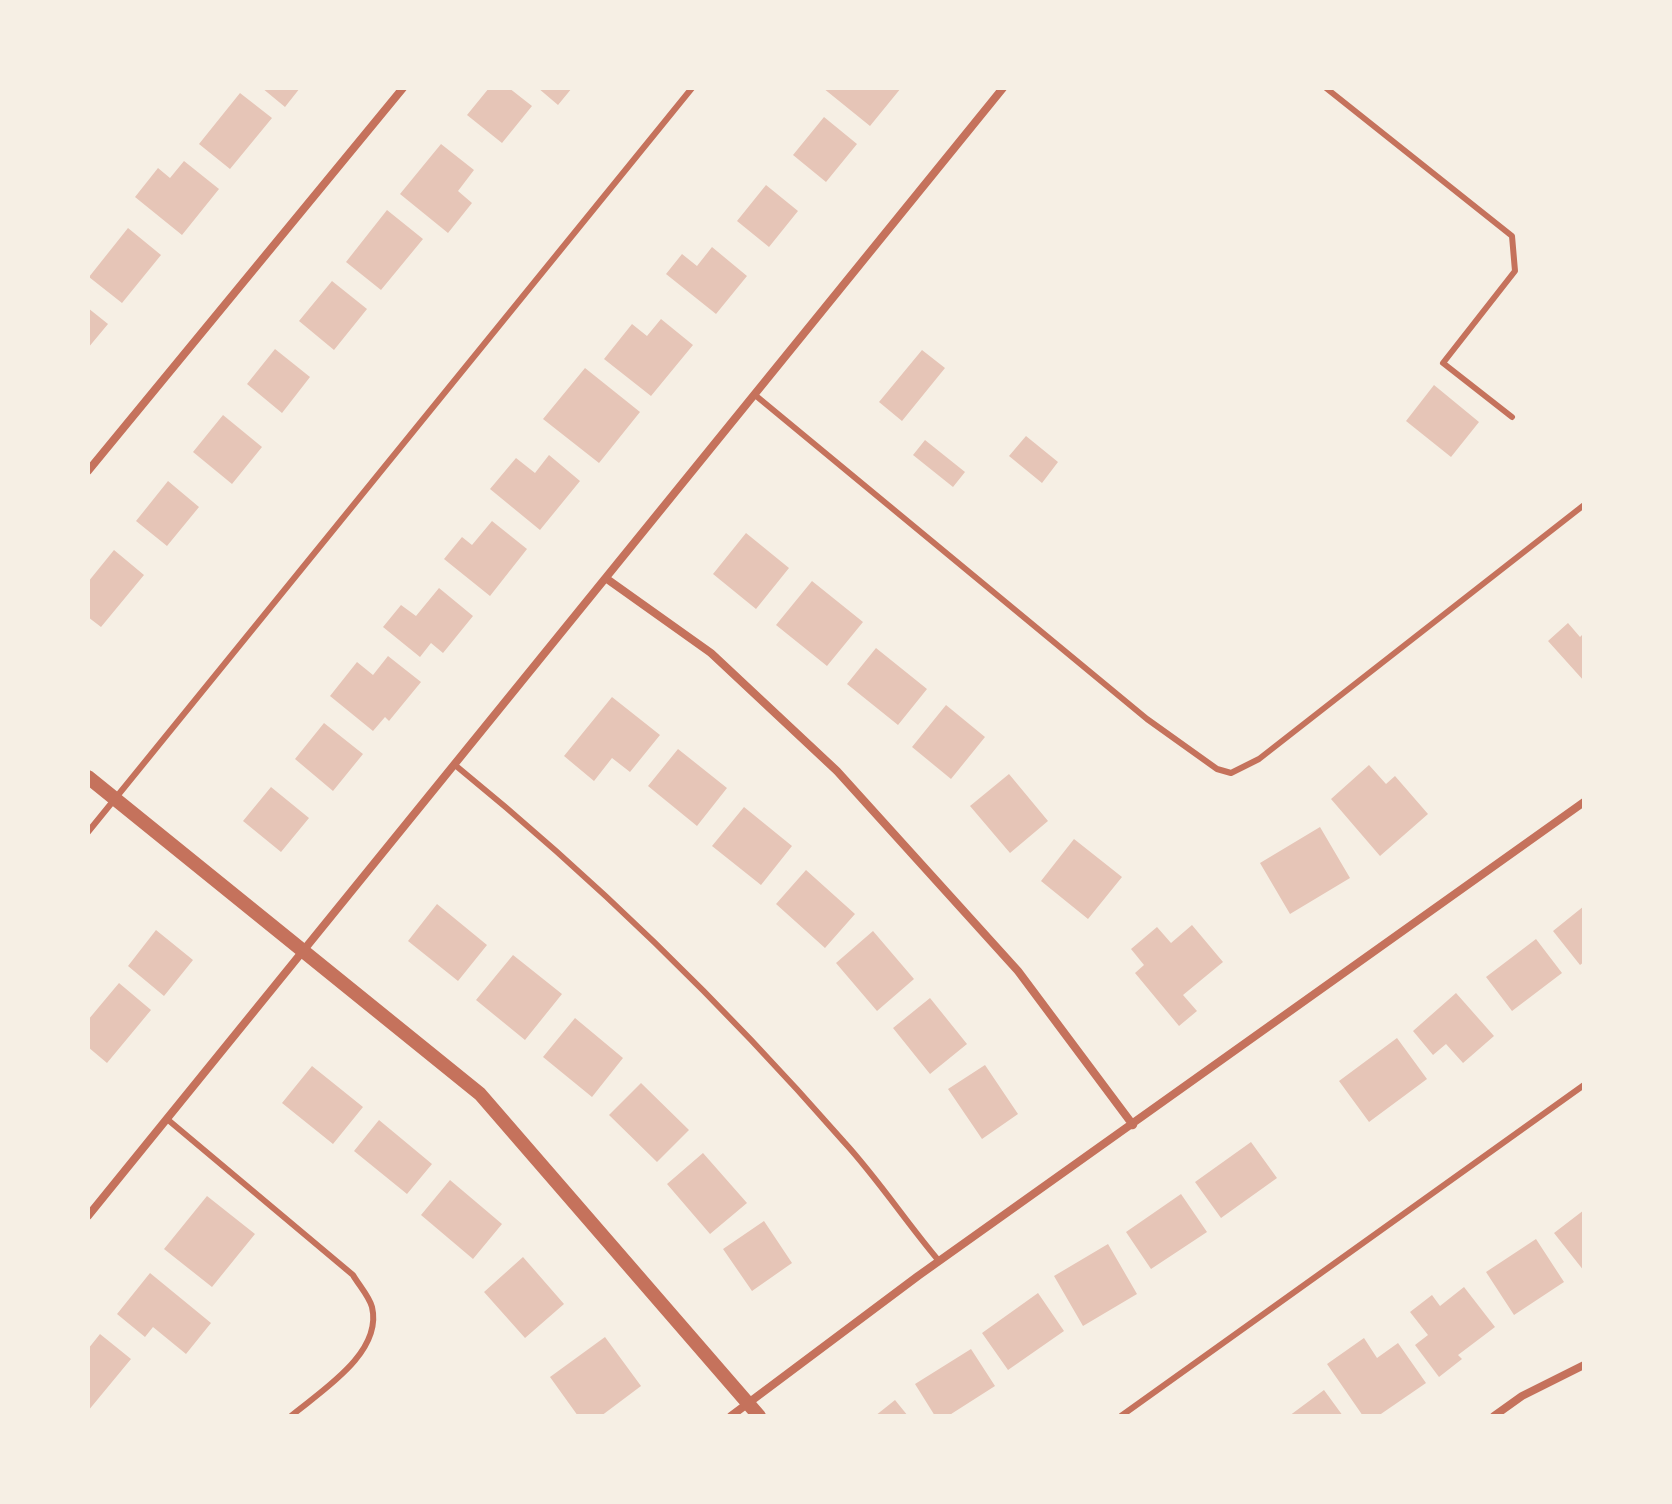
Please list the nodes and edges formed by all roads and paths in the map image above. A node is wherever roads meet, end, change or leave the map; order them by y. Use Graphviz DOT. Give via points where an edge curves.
graph roads {
  1 [pos="403,88"];
  2 [pos="692,88"];
  3 [pos="1003,88"];
  4 [pos="1326,88"];
  5 [pos="755,395"];
  6 [pos="1512,417"];
  7 [pos="88,471"];
  8 [pos="1584,505"];
  9 [pos="607,579"];
  10 [pos="455,765"];
  11 [pos="88,777"];
  12 [pos="115,799"];
  13 [pos="1584,802"];
  14 [pos="88,832"];
  15 [pos="303,952"];
  16 [pos="1584,1085"];
  17 [pos="167,1119"];
  18 [pos="1133,1125"];
  19 [pos="88,1216"];
  20 [pos="939,1261"];
  21 [pos="1584,1365"];
  22 [pos="750,1403"];
  23 [pos="291,1416"];
  24 [pos="731,1416"];
  25 [pos="759,1416"];
  26 [pos="1121,1416"];
  27 [pos="1494,1416"];
  1 -- 7 [label="street"];
  2 -- 12 [label="lane"];
  3 -- 5 [label="street"];
  4 -- 6 [label="lane" via="1512,236 1515,271 1443,363"];
  5 -- 8 [label="lane" via="1147,719 1217,769 1231,773 1259,759"];
  5 -- 9 [label="street"];
  9 -- 10 [label="street"];
  9 -- 18 [label="street" via="711,653 837,771 1018,971"];
  10 -- 15 [label="street"];
  10 -- 20 [label="lane" via="656,943 846,1144"];
  11 -- 12 [label="street"];
  12 -- 14 [label="lane"];
  12 -- 15 [label="street"];
  13 -- 18 [label="street"];
  15 -- 17 [label="street"];
  15 -- 22 [label="street" via="480,1094"];
  16 -- 26 [label="lane"];
  17 -- 19 [label="street"];
  17 -- 23 [label="lane" via="353,1275 372,1306 372,1337 346,1372"];
  18 -- 20 [label="street"];
  20 -- 22 [label="street"];
  21 -- 27 [label="street"];
  22 -- 24 [label="street"];
  22 -- 25 [label="street"];
}
